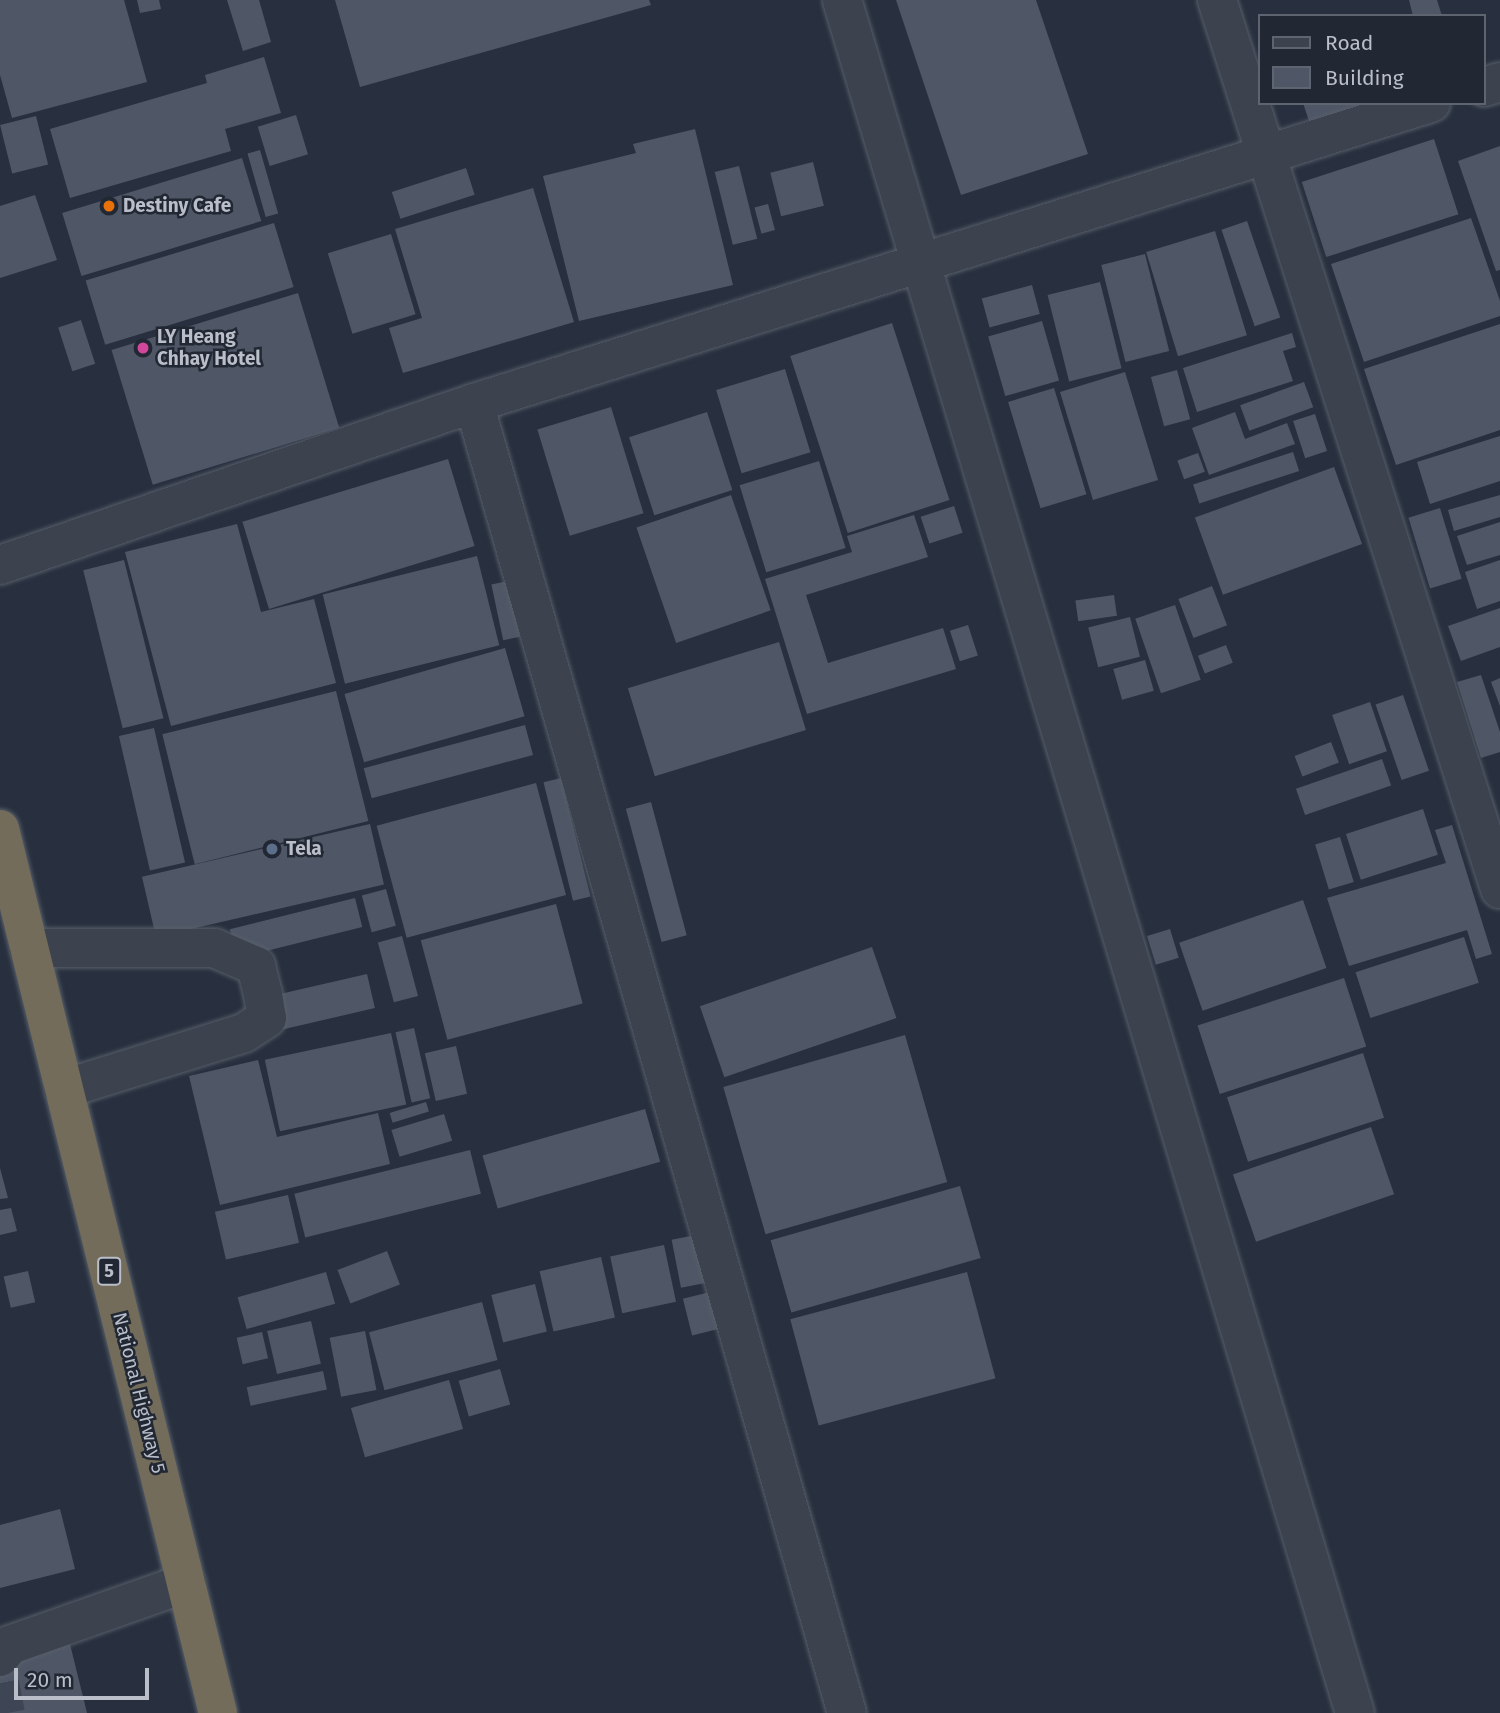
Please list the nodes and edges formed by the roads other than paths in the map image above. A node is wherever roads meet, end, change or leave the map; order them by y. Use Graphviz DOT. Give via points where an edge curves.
graph roads {
  1 [pos="842,0"];
  2 [pos="1217,0"];
  3 [pos="1426,105"];
  4 [pos="1269,154"];
  5 [pos="920,264"];
  6 [pos="474,403"];
  7 [pos="0,565"];
  8 [pos="0,829"];
  9 [pos="1500,889"];
  10 [pos="29,948"];
  11 [pos="64,1089"];
  12 [pos="186,1583"];
  13 [pos="0,1657"];
  14 [pos="218,1713"];
  15 [pos="847,1713"];
  16 [pos="1355,1713"];
  1 -- 5 [label="street"];
  2 -- 4 [label="street"];
  3 -- 4 [label="street"];
  4 -- 5 [label="street"];
  4 -- 9 [label="street"];
  5 -- 6 [label="street"];
  5 -- 16 [label="street"];
  6 -- 7 [label="street"];
  6 -- 15 [label="street"];
  8 -- 10 [label="highway, National Highway 5 / 5"];
  10 -- 11 [label="highway, National Highway 5 / 5"];
  10 -- 11 [label="street" via="214,948 256,966 263,994 267,1018 244,1033"];
  11 -- 12 [label="highway, National Highway 5 / 5"];
  12 -- 13 [label="street" via="10,1645"];
  12 -- 14 [label="highway, National Highway 5 / 5"];
}
